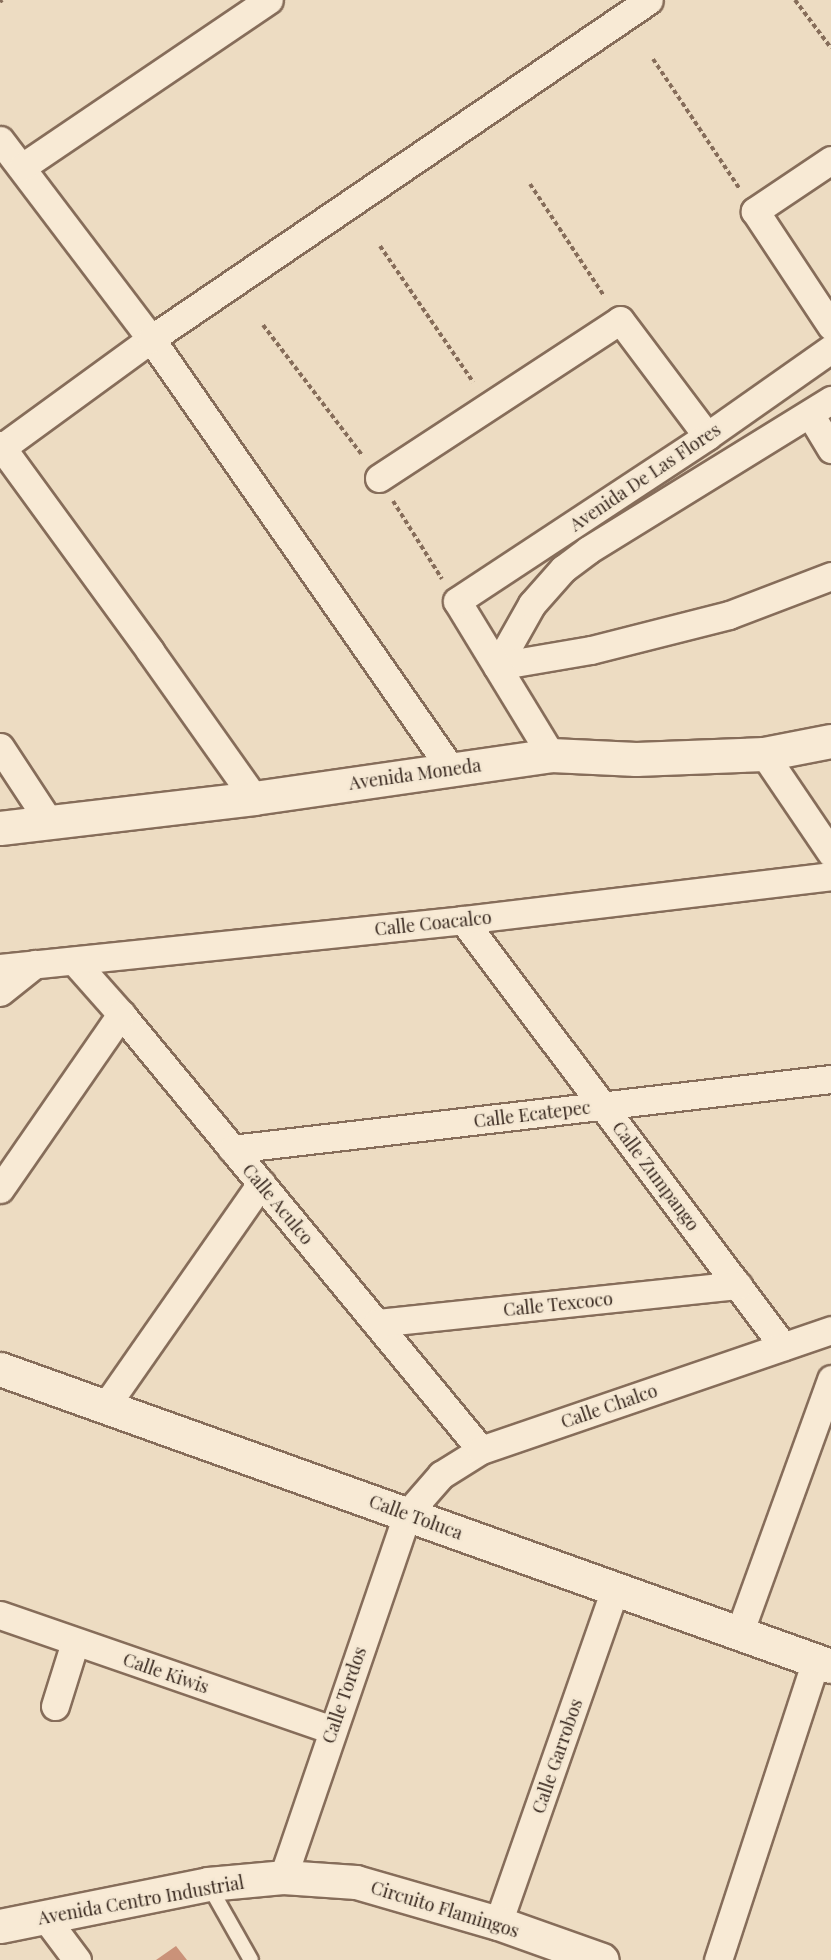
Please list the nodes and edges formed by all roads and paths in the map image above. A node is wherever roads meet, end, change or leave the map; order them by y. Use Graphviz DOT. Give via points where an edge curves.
graph roads {
  1 [pos="269,0"];
  2 [pos="795,0"];
  3 [pos="632,5"];
  4 [pos="831,48"];
  5 [pos="653,59"];
  6 [pos="0,140"];
  7 [pos="831,160"];
  8 [pos="22,167"];
  9 [pos="530,184"];
  10 [pos="755,211"];
  11 [pos="380,246"];
  12 [pos="620,321"];
  13 [pos="831,326"];
  14 [pos="151,339"];
  15 [pos="831,349"];
  16 [pos="756,402"];
  17 [pos="489,406"];
  18 [pos="820,407"];
  19 [pos="780,432"];
  20 [pos="707,436"];
  21 [pos="1,448"];
  22 [pos="831,449"];
  23 [pos="379,478"];
  24 [pos="831,576"];
  25 [pos="497,666"];
  26 [pos="831,741"];
  27 [pos="0,747"];
  28 [pos="764,754"];
  29 [pos="551,755"];
  30 [pos="451,769"];
  31 [pos="254,798"];
  32 [pos="50,823"];
  33 [pos="0,828"];
  34 [pos="831,853"];
  35 [pos="831,876"];
  36 [pos="463,920"];
  37 [pos="74,961"];
  38 [pos="34,964"];
  39 [pos="0,968"];
  40 [pos="0,992"];
  41 [pos="121,1014"];
  42 [pos="831,1079"];
  43 [pos="604,1106"];
  44 [pos="232,1149"];
  45 [pos="261,1184"];
  46 [pos="0,1189"];
  47 [pos="738,1285"];
  48 [pos="377,1323"];
  49 [pos="831,1330"];
  50 [pos="783,1346"];
  51 [pos="0,1369"];
  52 [pos="831,1379"];
  53 [pos="105,1407"];
  54 [pos="481,1450"];
  55 [pos="407,1514"];
  56 [pos="615,1588"];
  57 [pos="0,1615"];
  58 [pos="740,1631"];
  59 [pos="75,1642"];
  60 [pos="824,1663"];
  61 [pos="55,1706"];
  62 [pos="332,1730"];
  63 [pos="283,1877"];
  64 [pos="208,1884"];
  65 [pos="44,1916"];
  66 [pos="498,1923"];
  67 [pos="0,1926"];
  68 [pos="77,1960"];
  69 [pos="251,1960"];
  70 [pos="602,1960"];
  71 [pos="718,1960"];
  1 -- 8 [label="street"];
  2 -- 4 [label="path"];
  3 -- 14 [label="street"];
  5 -- 10 [label="path"];
  6 -- 8 [label="street"];
  7 -- 10 [label="street"];
  8 -- 14 [label="street"];
  9 -- 12 [label="path"];
  10 -- 13 [label="street"];
  11 -- 17 [label="path"];
  12 -- 17 [label="street"];
  12 -- 20 [label="street"];
  14 -- 21 [label="street"];
  14 -- 30 [label="street"];
  15 -- 16 [label="street, Avenida De Las Flores"];
  16 -- 19 [label="street"];
  16 -- 20 [label="street, Avenida De Las Flores"];
  17 -- 23 [label="street"];
  18 -- 19 [label="street"];
  18 -- 22 [label="street"];
  19 -- 25 [label="street" via="563,569 532,604"];
  20 -- 25 [label="street, Avenida De Las Flores" via="457,602"];
  21 -- 31 [label="street"];
  24 -- 25 [label="street" via="729,615 591,650"];
  25 -- 29 [label="street"];
  26 -- 28 [label="main road, Avenida Moneda"];
  27 -- 32 [label="street"];
  28 -- 29 [label="main road, Avenida Moneda" via="636,759"];
  28 -- 34 [label="street"];
  29 -- 30 [label="main road, Avenida Moneda"];
  30 -- 31 [label="main road, Avenida Moneda"];
  31 -- 32 [label="main road, Avenida Moneda"];
  32 -- 33 [label="main road, Avenida Moneda"];
  35 -- 36 [label="street, Calle Coacalco"];
  36 -- 37 [label="street, Calle Coacalco"];
  36 -- 43 [label="street, Calle Zumpango"];
  37 -- 38 [label="street, Calle Coacalco"];
  37 -- 41 [label="street, Calle Aculco"];
  38 -- 39 [label="street, Calle Coacalco"];
  38 -- 40 [label="street"];
  41 -- 44 [label="street, Calle Aculco"];
  41 -- 46 [label="street"];
  42 -- 43 [label="street, Calle Ecatepec"];
  43 -- 44 [label="street, Calle Ecatepec"];
  43 -- 47 [label="street, Calle Zumpango"];
  44 -- 45 [label="street, Calle Aculco"];
  45 -- 48 [label="street, Calle Aculco"];
  45 -- 53 [label="street"];
  47 -- 48 [label="street, Calle Texcoco"];
  47 -- 50 [label="street, Calle Zumpango"];
  48 -- 54 [label="street, Calle Aculco"];
  49 -- 50 [label="street, Calle Chalco"];
  50 -- 54 [label="street, Calle Chalco"];
  51 -- 53 [label="main road, Calle Toluca"];
  52 -- 58 [label="street"];
  53 -- 55 [label="main road, Calle Toluca"];
  54 -- 55 [label="street, Calle Chalco" via="441,1475"];
  55 -- 56 [label="main road, Calle Toluca"];
  55 -- 62 [label="street, Calle Tordos"];
  56 -- 58 [label="main road, Calle Toluca"];
  56 -- 66 [label="street, Calle Garrobos"];
  57 -- 59 [label="street, Calle Kiwis"];
  58 -- 60 [label="main road, Calle Toluca"];
  59 -- 61 [label="street"];
  59 -- 62 [label="street, Calle Kiwis"];
  60 -- 71 [label="street"];
  62 -- 63 [label="street, Calle Tordos"];
  63 -- 64 [label="main road, Avenida Centro Industrial"];
  63 -- 66 [label="main road, Circuito Flamingos" via="356,1882"];
  64 -- 65 [label="main road, Avenida Centro Industrial"];
  64 -- 69 [label="lane"];
  65 -- 67 [label="main road, Avenida Centro Industrial"];
  65 -- 68 [label="street"];
  66 -- 70 [label="main road, Circuito Flamingos"];
}
